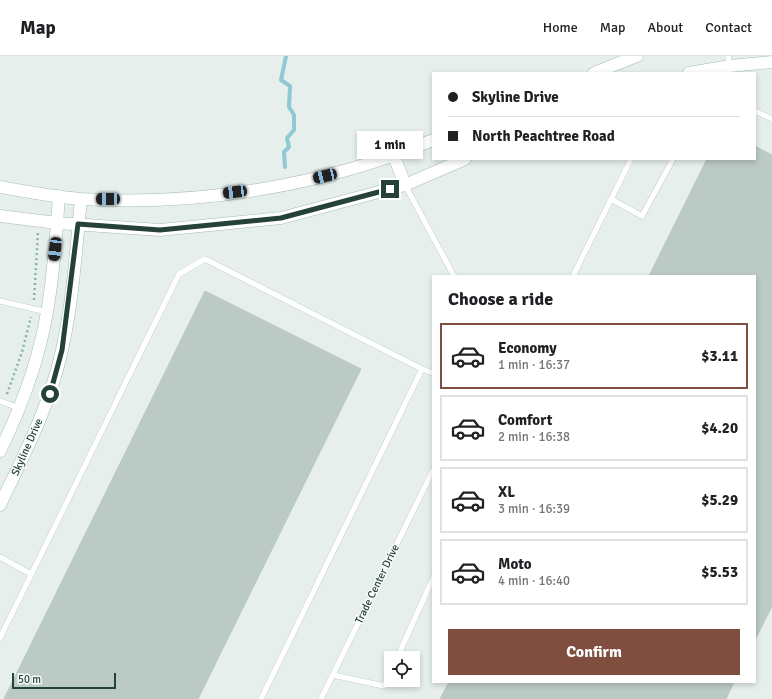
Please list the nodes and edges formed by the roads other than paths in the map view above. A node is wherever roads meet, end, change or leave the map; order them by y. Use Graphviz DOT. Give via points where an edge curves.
graph roads {
  1 [pos="637,56"];
  2 [pos="729,61"];
  3 [pos="772,62"];
  4 [pos="597,72"];
  5 [pos="692,72"];
  6 [pos="756,112"];
  7 [pos="772,120"];
  8 [pos="432,140"];
  9 [pos="394,156"];
  10 [pos="463,160"];
  11 [pos="630,160"];
  12 [pos="672,160"];
  13 [pos="405,185"];
  14 [pos="0,187"];
  15 [pos="59,196"];
  16 [pos="81,199"];
  17 [pos="611,199"];
  18 [pos="0,216"];
  19 [pos="57,223"];
  20 [pos="78,224"];
  21 [pos="453,275"];
  22 [pos="573,275"];
  23 [pos="0,301"];
  24 [pos="47,312"];
  25 [pos="422,369"];
  26 [pos="432,374"];
  27 [pos="2,402"];
  28 [pos="19,408"];
  29 [pos="0,451"];
  30 [pos="432,472"];
  31 [pos="0,505"];
  32 [pos="0,557"];
  33 [pos="32,574"];
  34 [pos="432,580"];
  35 [pos="0,638"];
  36 [pos="399,651"];
  37 [pos="333,675"];
  38 [pos="384,686"];
  39 [pos="261,699"];
  40 [pos="321,699"];
  1 -- 4 [label="main road"];
  2 -- 3 [label="main road"];
  2 -- 5 [label="main road"];
  6 -- 7 [label="lane"];
  8 -- 9 [label="main road"];
  9 -- 13 [label="main road"];
  9 -- 16 [label="main road" via="279,186 162,199"];
  10 -- 13 [label="main road"];
  11 -- 17 [label="lane"];
  12 -- 17 [label="lane" via="642,216"];
  13 -- 20 [label="main road" via="281,218 160,230"];
  13 -- 21 [label="lane"];
  14 -- 15 [label="main road"];
  15 -- 16 [label="main road"];
  15 -- 19 [label="main road, Skyline Drive"];
  16 -- 20 [label="main road, Skyline Drive"];
  17 -- 22 [label="lane"];
  18 -- 19 [label="main road"];
  19 -- 20 [label="main road"];
  19 -- 24 [label="main road, Skyline Drive"];
  20 -- 31 [label="main road, Skyline Drive" via="62,350 50,394 27,450"];
  23 -- 24 [label="lane"];
  24 -- 28 [label="main road, Skyline Drive" via="36,361"];
  25 -- 26 [label="lane"];
  25 -- 33 [label="lane" via="205,259 179,274"];
  25 -- 39 [label="lane"];
  27 -- 28 [label="lane"];
  28 -- 29 [label="main road, Skyline Drive"];
  30 -- 37 [label="lane, Trade Center Drive"];
  32 -- 33 [label="lane"];
  33 -- 35 [label="lane"];
  34 -- 36 [label="lane"];
  37 -- 38 [label="lane"];
  37 -- 40 [label="lane, Trade Center Drive"];
}
